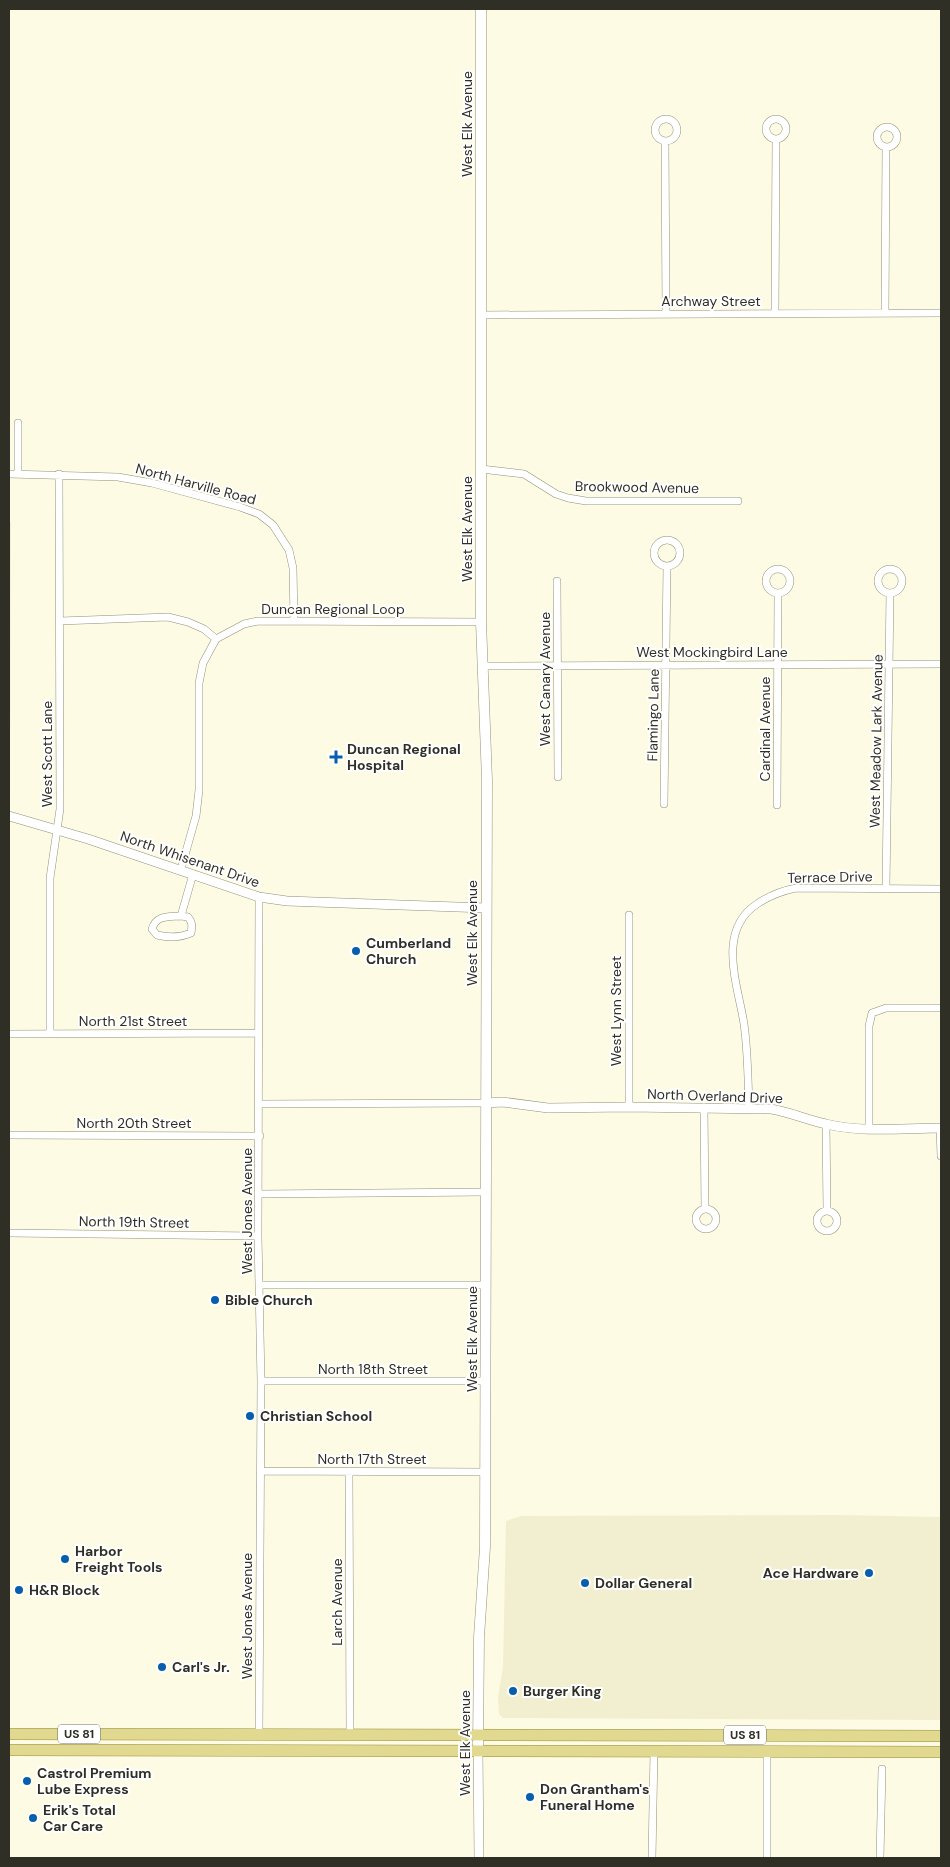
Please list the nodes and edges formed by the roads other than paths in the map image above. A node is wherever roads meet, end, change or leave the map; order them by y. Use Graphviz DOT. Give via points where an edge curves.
graph roads {
  1 [pos="481,9"];
  2 [pos="776,140"];
  3 [pos="665,141"];
  4 [pos="886,147"];
  5 [pos="666,313"];
  6 [pos="885,313"];
  7 [pos="941,313"];
  8 [pos="775,314"];
  9 [pos="481,315"];
  10 [pos="18,423"];
  11 [pos="481,469"];
  12 [pos="9,474"];
  13 [pos="18,474"];
  14 [pos="59,474"];
  15 [pos="738,501"];
  16 [pos="667,566"];
  17 [pos="557,581"];
  18 [pos="778,593"];
  19 [pos="890,593"];
  20 [pos="60,621"];
  21 [pos="294,621"];
  22 [pos="481,622"];
  23 [pos="216,639"];
  24 [pos="890,663"];
  25 [pos="777,664"];
  26 [pos="941,664"];
  27 [pos="558,665"];
  28 [pos="666,665"];
  29 [pos="483,666"];
  30 [pos="558,777"];
  31 [pos="664,804"];
  32 [pos="777,805"];
  33 [pos="9,816"];
  34 [pos="58,831"];
  35 [pos="181,869"];
  36 [pos="193,874"];
  37 [pos="886,888"];
  38 [pos="941,888"];
  39 [pos="258,897"];
  40 [pos="486,908"];
  41 [pos="629,915"];
  42 [pos="181,916"];
  43 [pos="941,1008"];
  44 [pos="50,1033"];
  45 [pos="258,1033"];
  46 [pos="9,1034"];
  47 [pos="486,1103"];
  48 [pos="260,1104"];
  49 [pos="629,1107"];
  50 [pos="704,1107"];
  51 [pos="749,1108"];
  52 [pos="826,1124"];
  53 [pos="941,1128"];
  54 [pos="868,1129"];
  55 [pos="9,1135"];
  56 [pos="260,1136"];
  57 [pos="941,1156"];
  58 [pos="486,1192"];
  59 [pos="259,1194"];
  60 [pos="705,1209"];
  61 [pos="827,1210"];
  62 [pos="9,1233"];
  63 [pos="258,1236"];
  64 [pos="260,1285"];
  65 [pos="486,1285"];
  66 [pos="261,1381"];
  67 [pos="486,1381"];
  68 [pos="260,1471"];
  69 [pos="349,1471"];
  70 [pos="485,1472"];
  71 [pos="9,1734"];
  72 [pos="149,1734"];
  73 [pos="258,1734"];
  74 [pos="284,1734"];
  75 [pos="350,1734"];
  76 [pos="479,1735"];
  77 [pos="668,1735"];
  78 [pos="891,1735"];
  79 [pos="941,1736"];
  80 [pos="9,1750"];
  81 [pos="149,1750"];
  82 [pos="284,1750"];
  83 [pos="478,1750"];
  84 [pos="654,1751"];
  85 [pos="668,1751"];
  86 [pos="767,1751"];
  87 [pos="892,1752"];
  88 [pos="941,1752"];
  89 [pos="882,1769"];
  90 [pos="478,1858"];
  91 [pos="652,1858"];
  92 [pos="767,1858"];
  93 [pos="880,1858"];
  1 -- 9 [label="main road, West Elk Avenue"];
  2 -- 8 [label="street"];
  3 -- 5 [label="street"];
  4 -- 6 [label="street"];
  5 -- 8 [label="street, Archway Street"];
  5 -- 9 [label="street, Archway Street"];
  6 -- 7 [label="street, Archway Street"];
  6 -- 8 [label="street, Archway Street"];
  9 -- 11 [label="main road, West Elk Avenue"];
  10 -- 13 [label="street"];
  11 -- 15 [label="street, Brookwood Avenue" via="524,474 562,496 586,501"];
  11 -- 22 [label="main road, West Elk Avenue"];
  12 -- 13 [label="street, North Harville Road"];
  13 -- 14 [label="street, North Harville Road"];
  14 -- 20 [label="street, West Scott Lane"];
  14 -- 21 [label="street, North Harville Road" via="118,477 152,483 259,514 273,525 289,550 293,568"];
  16 -- 28 [label="street, Flamingo Lane"];
  17 -- 27 [label="street, West Canary Avenue"];
  18 -- 25 [label="street, Cardinal Avenue"];
  19 -- 24 [label="street, West Meadow Lark Avenue"];
  20 -- 23 [label="street" via="168,617 204,629"];
  20 -- 34 [label="street, West Scott Lane"];
  21 -- 22 [label="street, Duncan Regional Loop"];
  21 -- 23 [label="street, Duncan Regional Loop" via="244,624"];
  22 -- 29 [label="main road, West Elk Avenue"];
  23 -- 35 [label="street" via="203,663 199,683 199,790 196,816"];
  24 -- 25 [label="street, West Mockingbird Lane"];
  24 -- 26 [label="street, West Mockingbird Lane"];
  24 -- 37 [label="street, West Meadow Lark Avenue"];
  25 -- 28 [label="street, West Mockingbird Lane"];
  25 -- 32 [label="street, Cardinal Avenue"];
  27 -- 28 [label="street, West Mockingbird Lane"];
  27 -- 29 [label="street, West Mockingbird Lane"];
  27 -- 30 [label="street, West Canary Avenue"];
  28 -- 31 [label="street, Flamingo Lane"];
  29 -- 40 [label="main road, West Elk Avenue" via="487,780"];
  33 -- 34 [label="street, North Whisenant Drive"];
  34 -- 35 [label="street, North Whisenant Drive"];
  34 -- 44 [label="street, West Scott Lane" via="50,878"];
  35 -- 36 [label="street, North Whisenant Drive"];
  36 -- 39 [label="street, North Whisenant Drive"];
  36 -- 42 [label="street"];
  37 -- 38 [label="street, Terrace Drive"];
  37 -- 51 [label="street, Terrace Drive" via="796,888 780,891 752,907 742,919 735,934 732,954 744,1026"];
  39 -- 40 [label="street, North Whisenant Drive" via="287,901"];
  39 -- 45 [label="street, West Jones Avenue"];
  40 -- 47 [label="main road, West Elk Avenue"];
  41 -- 49 [label="street, West Lynn Street"];
  42 -- 42 [label="street" via="160,917 152,929 157,935 168,938 191,933 191,921"];
  43 -- 54 [label="street" via="886,1008 872,1013 869,1026"];
  44 -- 45 [label="street, North 21st Street"];
  44 -- 46 [label="street, North 21st Street"];
  45 -- 48 [label="street, West Jones Avenue"];
  47 -- 48 [label="street"];
  47 -- 49 [label="street, North Overland Drive" via="548,1108"];
  47 -- 58 [label="main road, West Elk Avenue"];
  48 -- 56 [label="street, West Jones Avenue"];
  49 -- 50 [label="street, North Overland Drive"];
  50 -- 51 [label="street, North Overland Drive"];
  50 -- 60 [label="street"];
  51 -- 52 [label="street, North Overland Drive" via="788,1112"];
  52 -- 54 [label="street, North Overland Drive"];
  52 -- 61 [label="street"];
  53 -- 54 [label="street, North Overland Drive"];
  53 -- 57 [label="street"];
  55 -- 56 [label="street, North 20th Street"];
  56 -- 59 [label="street, West Jones Avenue"];
  58 -- 59 [label="street"];
  58 -- 65 [label="main road, West Elk Avenue"];
  59 -- 63 [label="street, West Jones Avenue"];
  62 -- 63 [label="street, North 19th Street"];
  63 -- 64 [label="street, West Jones Avenue"];
  64 -- 65 [label="street"];
  64 -- 66 [label="street, West Jones Avenue"];
  65 -- 67 [label="main road, West Elk Avenue"];
  66 -- 67 [label="street, North 18th Street"];
  66 -- 68 [label="street, West Jones Avenue"];
  67 -- 70 [label="main road, West Elk Avenue"];
  68 -- 69 [label="street, North 17th Street"];
  68 -- 73 [label="street, West Jones Avenue"];
  69 -- 70 [label="street, North 17th Street"];
  69 -- 75 [label="street, Larch Avenue"];
  70 -- 76 [label="main road, West Elk Avenue"];
  71 -- 72 [label="main road, US 81"];
  72 -- 73 [label="main road, US 81"];
  72 -- 81 [label="main road"];
  73 -- 74 [label="main road, US 81"];
  74 -- 75 [label="main road, US 81"];
  74 -- 82 [label="main road"];
  75 -- 76 [label="main road, US 81"];
  76 -- 77 [label="main road, US 81"];
  76 -- 83 [label="main road, West Elk Avenue"];
  77 -- 78 [label="main road, US 81"];
  77 -- 85 [label="main road"];
  78 -- 79 [label="main road, US 81"];
  78 -- 87 [label="main road"];
  80 -- 81 [label="main road, US 81"];
  81 -- 82 [label="main road, US 81"];
  82 -- 83 [label="main road, US 81"];
  83 -- 84 [label="main road, US 81"];
  83 -- 90 [label="street, West Elk Avenue"];
  84 -- 85 [label="main road, US 81"];
  84 -- 91 [label="street"];
  85 -- 86 [label="main road, US 81"];
  86 -- 87 [label="main road, US 81"];
  86 -- 92 [label="street"];
  87 -- 88 [label="main road, US 81"];
  89 -- 93 [label="street"];
}
